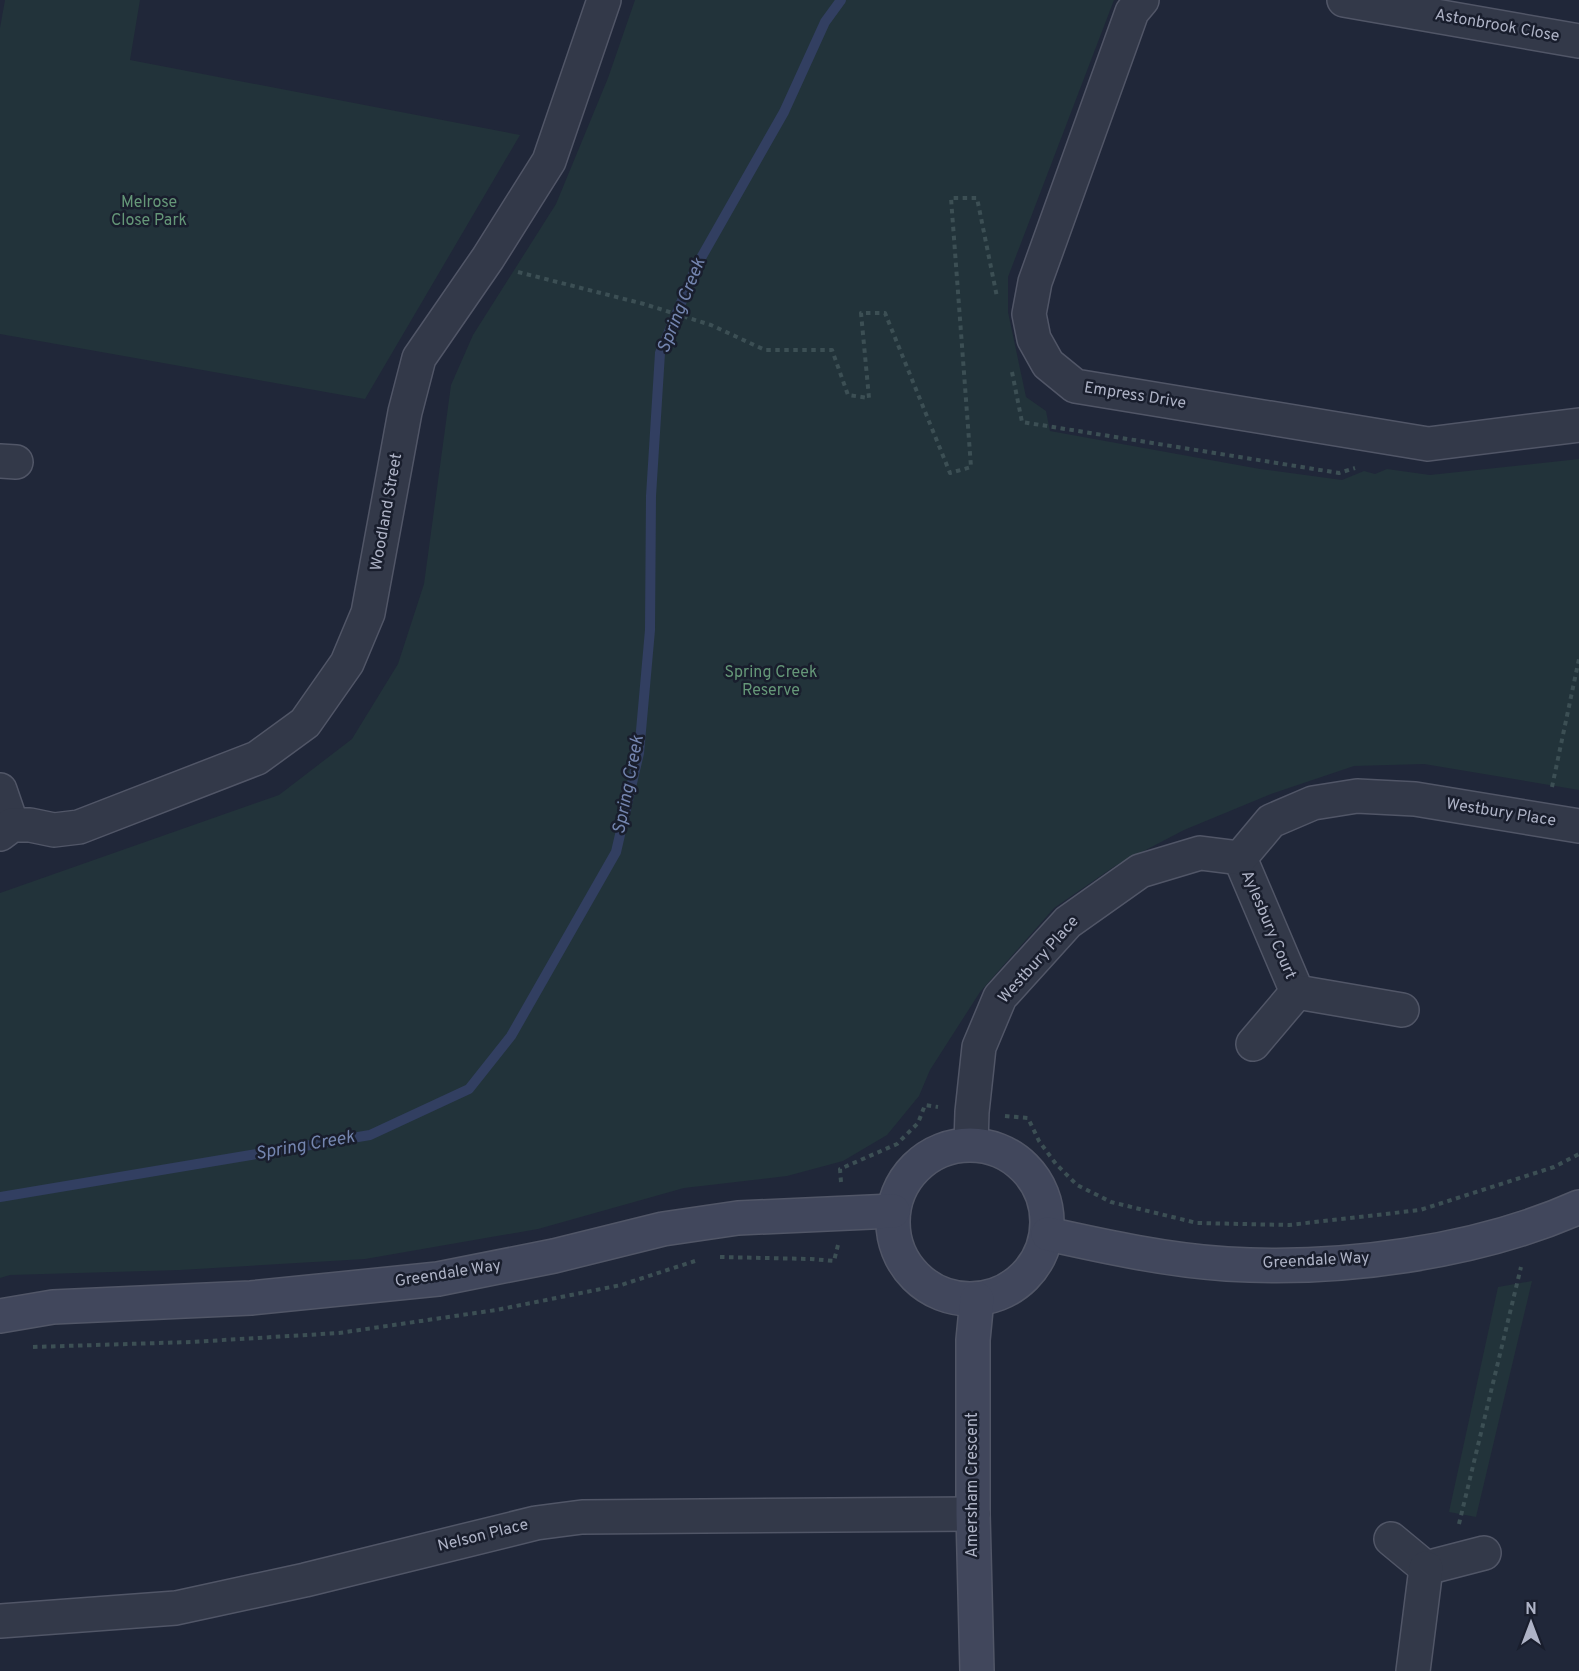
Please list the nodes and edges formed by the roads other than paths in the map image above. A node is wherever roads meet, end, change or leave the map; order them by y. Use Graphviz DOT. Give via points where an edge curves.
graph roads {
  1 [pos="604,0"];
  2 [pos="1142,0"];
  3 [pos="1344,0"];
  4 [pos="1579,40"];
  5 [pos="1579,425"];
  6 [pos="0,790"];
  7 [pos="1579,826"];
  8 [pos="6,830"];
  9 [pos="1240,858"];
  10 [pos="1297,992"];
  11 [pos="1402,1010"];
  12 [pos="1253,1044"];
  13 [pos="971,1144"];
  14 [pos="1579,1207"];
  15 [pos="893,1211"];
  16 [pos="1048,1234"];
  17 [pos="977,1299"];
  18 [pos="0,1316"];
  19 [pos="973,1514"];
  20 [pos="1390,1539"];
  21 [pos="1484,1553"];
  22 [pos="1426,1569"];
  23 [pos="0,1621"];
  24 [pos="977,1671"];
  25 [pos="1413,1671"];
  1 -- 8 [label="street, Woodland Street" via="549,161 419,358 405,412 368,613 347,663 305,723 257,759 79,827 54,830 30,825"];
  2 -- 5 [label="street, Empress Drive" via="1132,12 1035,282 1029,314 1034,339 1048,364 1075,386 1428,444"];
  3 -- 4 [label="street, Astonbrook Close"];
  6 -- 8 [label="street"];
  7 -- 9 [label="street, Westbury Place" via="1415,799 1357,796 1313,803 1271,821"];
  9 -- 10 [label="street, Aylesbury Court"];
  9 -- 13 [label="street, Westbury Place" via="1200,853 1140,871 1068,922 1000,997 979,1047"];
  10 -- 11 [label="street, Aylesbury Court"];
  10 -- 12 [label="street, Aylesbury Court"];
  13 -- 15 [label="street" via="949,1147 928,1156 911,1171 899,1190"];
  13 -- 16 [label="street" via="997,1149 1021,1162 1038,1182 1047,1208"];
  14 -- 16 [label="street, Greendale Way" via="1468,1243 1412,1254 1297,1266 1186,1260"];
  15 -- 17 [label="street" via="893,1234 914,1275 932,1289 954,1298"];
  15 -- 18 [label="street, Greendale Way" via="772,1216 663,1229 438,1279 250,1298 53,1307"];
  16 -- 17 [label="street" via="1040,1258 1024,1279 1002,1293"];
  17 -- 19 [label="street, Amersham Crescent" via="973,1340"];
  19 -- 23 [label="street, Nelson Place" via="582,1517 536,1523 176,1608"];
  19 -- 24 [label="street, Amersham Crescent"];
  20 -- 22 [label="street"];
  21 -- 22 [label="street"];
  22 -- 25 [label="street"];
}
